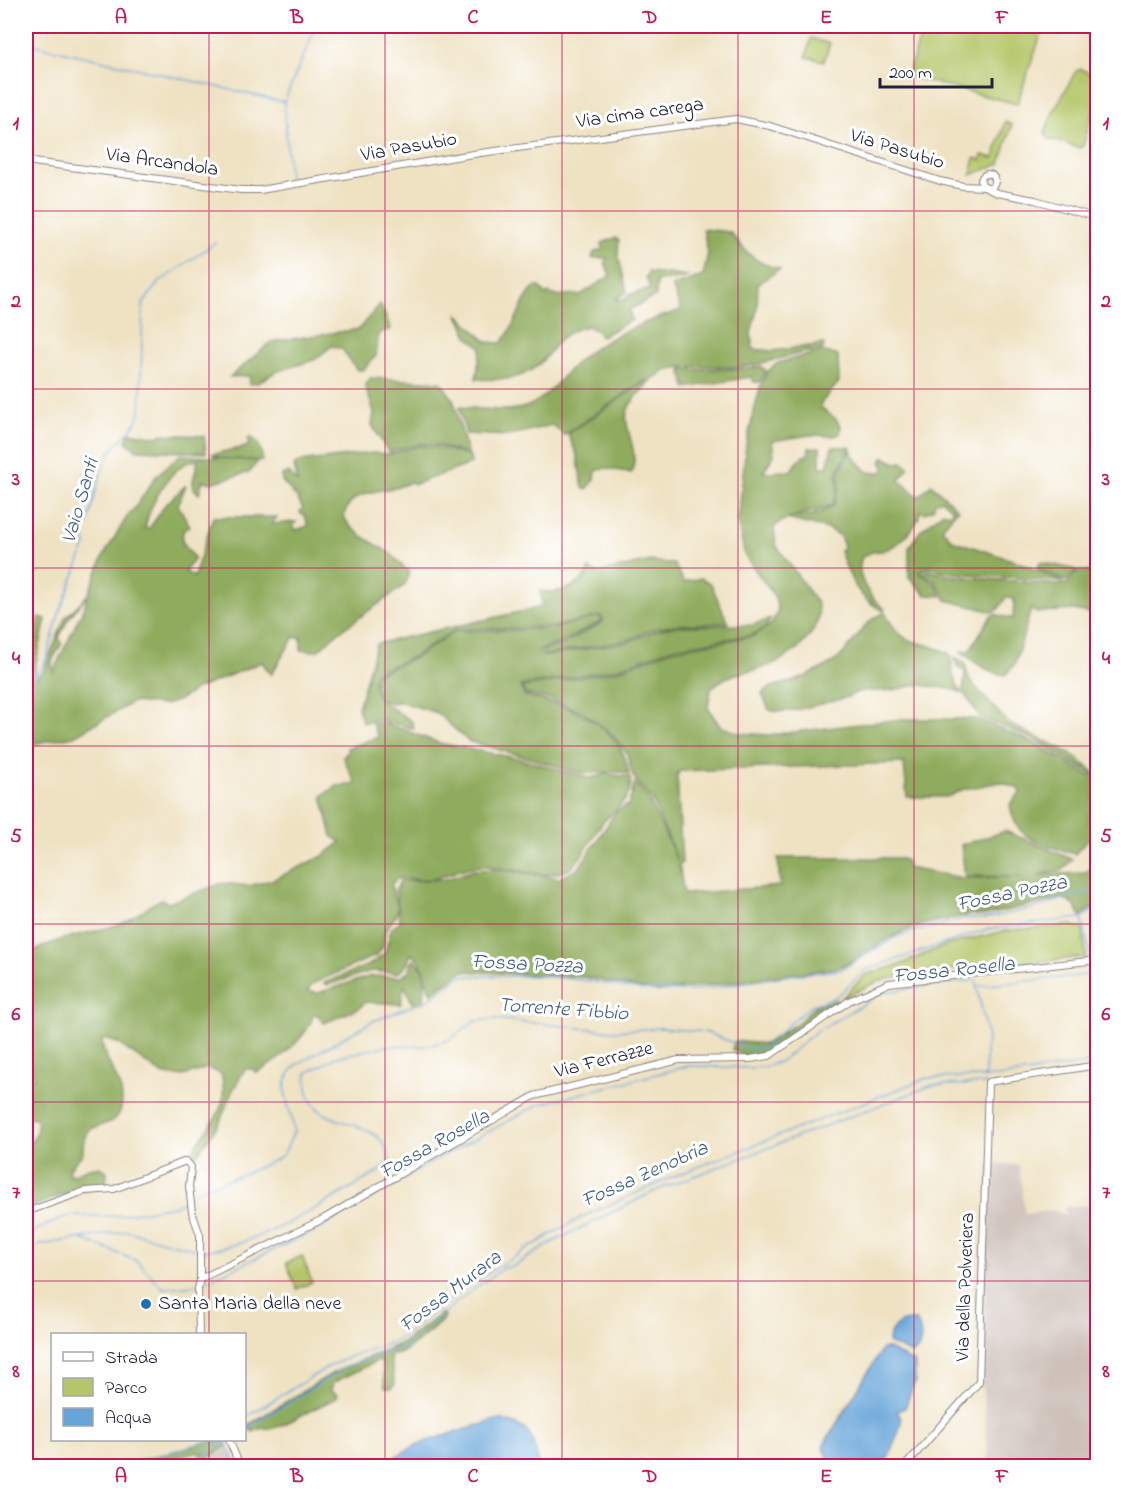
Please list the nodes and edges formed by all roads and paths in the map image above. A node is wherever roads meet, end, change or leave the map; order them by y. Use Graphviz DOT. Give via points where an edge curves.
graph roads {
  1 [pos="753,122"];
  2 [pos="531,146"];
  3 [pos="26,161"];
  4 [pos="983,176"];
  5 [pos="995,184"];
  6 [pos="293,185"];
  7 [pos="963,186"];
  8 [pos="985,187"];
  9 [pos="1002,194"];
  10 [pos="1098,218"];
  11 [pos="1098,960"];
  12 [pos="1098,1065"];
  13 [pos="26,1212"];
  14 [pos="199,1283"];
  15 [pos="200,1333"];
  16 [pos="229,1441"];
  17 [pos="240,1467"];
  18 [pos="905,1467"];
  1 -- 2 [label="street, Via cima carega" via="721,119"];
  1 -- 7 [label="street, Via Pasubio"];
  2 -- 6 [label="street, Via Pasubio"];
  3 -- 6 [label="street, Via Arcandola" via="241,190"];
  4 -- 5 [label="street" via="992,175"];
  4 -- 7 [label="street, Via Pasubio"];
  4 -- 8 [label="street"];
  5 -- 8 [label="street, Via Pasubio"];
  5 -- 9 [label="street"];
  7 -- 8 [label="street, Via Pasubio"];
  8 -- 9 [label="street, Via Pasubio"];
  9 -- 10 [label="street, Via Pasubio"];
  11 -- 14 [label="street, Via Ferrazze" via="889,983 849,1001 776,1053 763,1058 679,1059 534,1096 323,1219"];
  12 -- 18 [label="street, Via della Polveriera" via="988,1082 979,1383"];
  13 -- 14 [label="street" via="75,1194 114,1189 186,1161 191,1167 190,1196 201,1244"];
  14 -- 15 [label="street"];
  16 -- 17 [label="street"];
}
